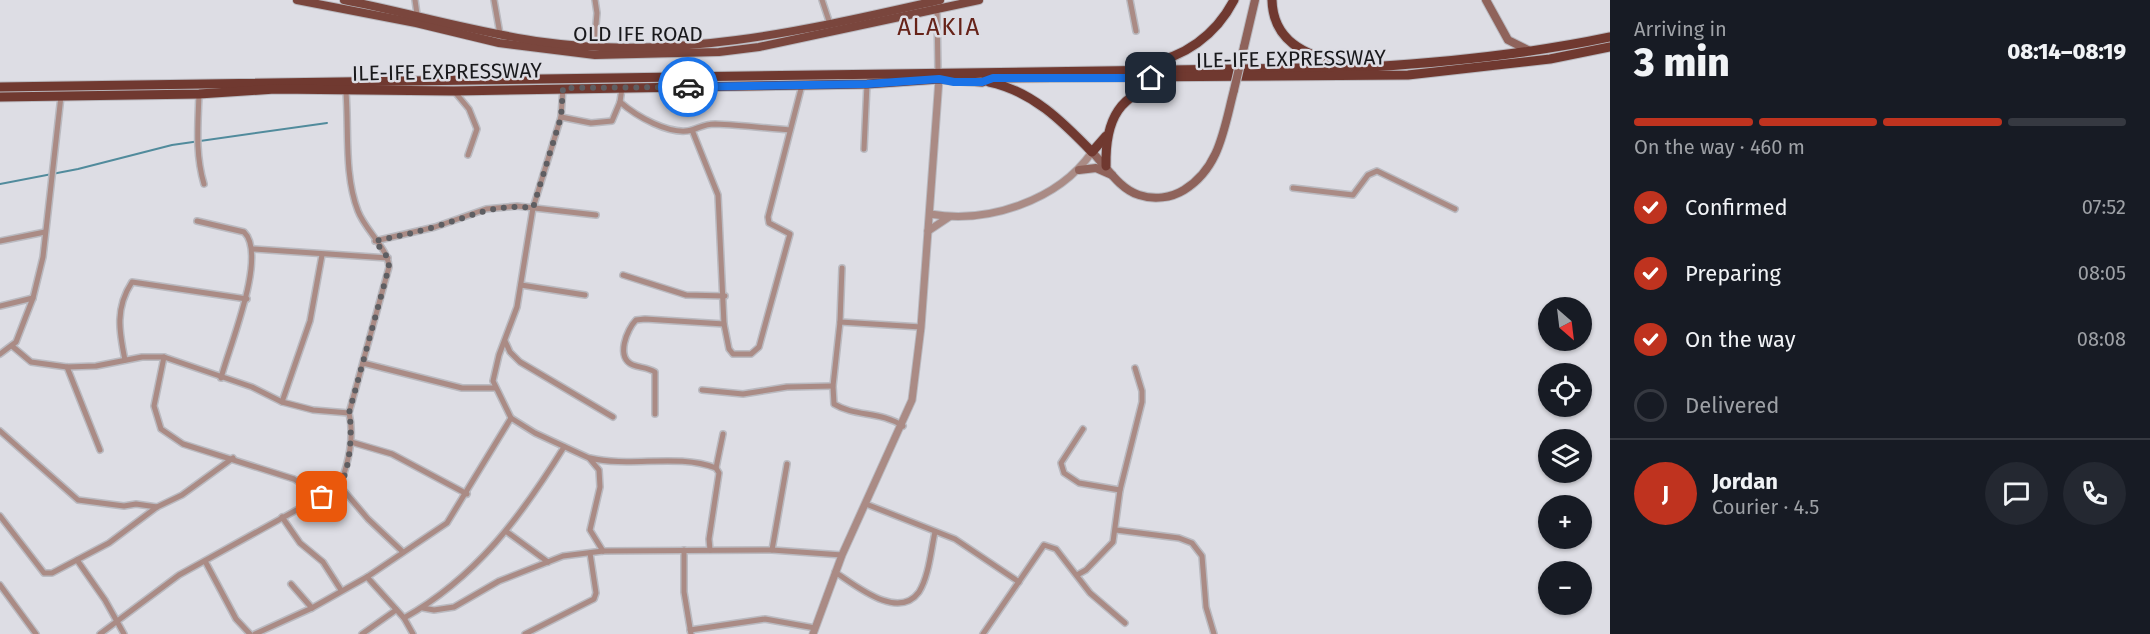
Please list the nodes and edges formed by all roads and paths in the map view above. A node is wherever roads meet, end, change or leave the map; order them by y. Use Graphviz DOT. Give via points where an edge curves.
graph roads {
  1 [pos="297,0"];
  2 [pos="344,0"];
  3 [pos="415,0"];
  4 [pos="494,0"];
  5 [pos="595,0"];
  6 [pos="822,0"];
  7 [pos="940,0"];
  8 [pos="979,0"];
  9 [pos="1130,0"];
  10 [pos="1234,0"];
  11 [pos="1255,0"];
  12 [pos="1272,0"];
  13 [pos="1486,0"];
  14 [pos="369,9"];
  15 [pos="937,9"];
  16 [pos="913,10"];
  17 [pos="417,14"];
  18 [pos="830,24"];
  19 [pos="1136,31"];
  20 [pos="500,34"];
  21 [pos="1610,37"];
  22 [pos="594,47"];
  23 [pos="1610,47"];
  24 [pos="1531,51"];
  25 [pos="1369,67"];
  26 [pos="1103,69"];
  27 [pos="939,76"];
  28 [pos="1196,78"];
  29 [pos="986,82"];
  30 [pos="867,84"];
  31 [pos="802,85"];
  32 [pos="0,87"];
  33 [pos="563,88"];
  34 [pos="622,88"];
  35 [pos="454,91"];
  36 [pos="346,92"];
  37 [pos="199,94"];
  38 [pos="61,96"];
  39 [pos="0,97"];
  40 [pos="620,102"];
  41 [pos="561,117"];
  42 [pos="692,130"];
  43 [pos="790,130"];
  44 [pos="1106,136"];
  45 [pos="864,149"];
  46 [pos="1092,152"];
  47 [pos="468,155"];
  48 [pos="1106,166"];
  49 [pos="1079,170"];
  50 [pos="1114,176"];
  51 [pos="204,184"];
  52 [pos="1293,188"];
  53 [pos="533,208"];
  54 [pos="1455,209"];
  55 [pos="930,214"];
  56 [pos="596,215"];
  57 [pos="949,217"];
  58 [pos="197,221"];
  59 [pos="928,231"];
  60 [pos="45,232"];
  61 [pos="0,241"];
  62 [pos="375,241"];
  63 [pos="253,249"];
  64 [pos="322,255"];
  65 [pos="388,258"];
  66 [pos="842,268"];
  67 [pos="623,274"];
  68 [pos="521,285"];
  69 [pos="585,296"];
  70 [pos="725,296"];
  71 [pos="33,298"];
  72 [pos="247,299"];
  73 [pos="0,306"];
  74 [pos="840,322"];
  75 [pos="724,324"];
  76 [pos="921,327"];
  77 [pos="505,341"];
  78 [pos="12,346"];
  79 [pos="0,354"];
  80 [pos="164,357"];
  81 [pos="125,360"];
  82 [pos="363,363"];
  83 [pos="67,367"];
  84 [pos="1136,368"];
  85 [pos="220,378"];
  86 [pos="833,386"];
  87 [pos="495,388"];
  88 [pos="702,390"];
  89 [pos="282,402"];
  90 [pos="349,413"];
  91 [pos="655,414"];
  92 [pos="613,417"];
  93 [pos="512,418"];
  94 [pos="903,426"];
  95 [pos="1083,429"];
  96 [pos="0,431"];
  97 [pos="723,434"];
  98 [pos="351,442"];
  99 [pos="564,447"];
  100 [pos="100,450"];
  101 [pos="234,458"];
  102 [pos="589,458"];
  103 [pos="610,463"];
  104 [pos="787,464"];
  105 [pos="716,468"];
  106 [pos="599,470"];
  107 [pos="340,486"];
  108 [pos="1120,490"];
  109 [pos="467,494"];
  110 [pos="322,497"];
  111 [pos="866,504"];
  112 [pos="157,507"];
  113 [pos="0,516"];
  114 [pos="282,517"];
  115 [pos="1116,530"];
  116 [pos="507,532"];
  117 [pos="935,532"];
  118 [pos="684,550"];
  119 [pos="710,550"];
  120 [pos="771,550"];
  121 [pos="603,551"];
  122 [pos="403,552"];
  123 [pos="590,553"];
  124 [pos="842,555"];
  125 [pos="77,560"];
  126 [pos="205,561"];
  127 [pos="548,562"];
  128 [pos="835,572"];
  129 [pos="1077,574"];
  130 [pos="367,577"];
  131 [pos="1019,582"];
  132 [pos="291,584"];
  133 [pos="0,585"];
  134 [pos="341,590"];
  135 [pos="312,608"];
  136 [pos="423,608"];
  137 [pos="396,610"];
  138 [pos="404,618"];
  139 [pos="116,621"];
  140 [pos="1125,623"];
  141 [pos="814,631"];
  142 [pos="691,632"];
  143 [pos="36,634"];
  144 [pos="100,634"];
  145 [pos="124,634"];
  146 [pos="252,634"];
  147 [pos="362,634"];
  148 [pos="413,634"];
  149 [pos="525,634"];
  150 [pos="983,634"];
  151 [pos="1214,634"];
  1 -- 14 [label="main road, OLD IFE ROAD"];
  2 -- 14 [label="main road, OLD IFE ROAD"];
  3 -- 17 [label="street"];
  4 -- 20 [label="street"];
  5 -- 22 [label="street"];
  6 -- 18 [label="street"];
  7 -- 16 [label="main road, OLD IFE ROAD"];
  8 -- 15 [label="main road, OLD IFE ROAD"];
  9 -- 19 [label="street"];
  10 -- 26 [label="highway" via="1209,34 1184,52 1160,62"];
  11 -- 50 [label="main road, bridge" via="1215,159 1205,173 1174,196 1150,197 1139,195"];
  12 -- 25 [label="highway" via="1278,25 1301,52"];
  13 -- 24 [label="main road" via="1508,40"];
  14 -- 16 [label="main road, OLD IFE ROAD" via="500,43 595,56 759,47"];
  14 -- 17 [label="main road, OLD IFE ROAD"];
  15 -- 16 [label="main road, OLD IFE ROAD"];
  15 -- 27 [label="street"];
  16 -- 18 [label="main road, OLD IFE ROAD"];
  17 -- 20 [label="main road, OLD IFE ROAD"];
  18 -- 22 [label="main road, OLD IFE ROAD" via="718,43"];
  20 -- 22 [label="main road, OLD IFE ROAD"];
  21 -- 24 [label="highway, ILE-IFE EXPRESSWAY"];
  23 -- 28 [label="highway, ILE-IFE EXPRESSWAY" via="1538,61 1408,75"];
  24 -- 25 [label="highway, ILE-IFE EXPRESSWAY"];
  25 -- 26 [label="highway, ILE-IFE EXPRESSWAY"];
  26 -- 27 [label="highway, ILE-IFE EXPRESSWAY"];
  27 -- 29 [label="highway, ILE-IFE EXPRESSWAY" via="954,82"];
  27 -- 30 [label="highway, ILE-IFE EXPRESSWAY"];
  27 -- 32 [label="highway, ILE-IFE EXPRESSWAY"];
  27 -- 55 [label="street"];
  28 -- 29 [label="highway, ILE-IFE EXPRESSWAY" via="993,78"];
  28 -- 44 [label="highway" via="1142,89 1114,115"];
  29 -- 46 [label="highway" via="1039,103"];
  30 -- 31 [label="highway, ILE-IFE EXPRESSWAY"];
  30 -- 45 [label="street"];
  31 -- 34 [label="highway, ILE-IFE EXPRESSWAY"];
  31 -- 43 [label="street"];
  33 -- 34 [label="highway, ILE-IFE EXPRESSWAY"];
  33 -- 35 [label="highway, ILE-IFE EXPRESSWAY"];
  33 -- 41 [label="street"];
  34 -- 40 [label="street"];
  35 -- 36 [label="highway, ILE-IFE EXPRESSWAY"];
  35 -- 47 [label="street" via="469,109 477,129"];
  36 -- 37 [label="highway, ILE-IFE EXPRESSWAY" via="275,89"];
  36 -- 62 [label="street" via="348,168 358,211"];
  37 -- 38 [label="highway, ILE-IFE EXPRESSWAY"];
  37 -- 51 [label="street" via="197,145"];
  38 -- 39 [label="highway, ILE-IFE EXPRESSWAY"];
  38 -- 60 [label="street"];
  40 -- 41 [label="street" via="612,121 591,123"];
  40 -- 42 [label="street" via="652,124"];
  41 -- 53 [label="street"];
  42 -- 43 [label="street" via="711,124"];
  42 -- 70 [label="street" via="718,195"];
  43 -- 75 [label="street" via="768,217 769,223 790,234 759,347 751,354 733,354"];
  44 -- 46 [label="highway"];
  44 -- 48 [label="highway"];
  46 -- 48 [label="main road"];
  46 -- 49 [label="street"];
  48 -- 50 [label="main road"];
  49 -- 50 [label="main road" via="1096,168"];
  49 -- 57 [label="street" via="1028,201 1003,211"];
  52 -- 54 [label="street" via="1353,195 1377,171"];
  53 -- 56 [label="street"];
  53 -- 62 [label="street" via="486,209 435,227"];
  53 -- 68 [label="street"];
  55 -- 57 [label="street"];
  55 -- 59 [label="street"];
  57 -- 59 [label="street"];
  58 -- 63 [label="street" via="244,232"];
  59 -- 76 [label="street"];
  60 -- 61 [label="street"];
  60 -- 71 [label="street"];
  62 -- 65 [label="street"];
  63 -- 64 [label="street"];
  63 -- 72 [label="street"];
  64 -- 65 [label="street"];
  64 -- 89 [label="street" via="310,321"];
  65 -- 82 [label="street" via="389,267"];
  66 -- 74 [label="street"];
  67 -- 70 [label="street" via="686,295"];
  68 -- 69 [label="street"];
  68 -- 77 [label="street"];
  70 -- 75 [label="street"];
  71 -- 73 [label="street"];
  71 -- 78 [label="street"];
  72 -- 81 [label="street" via="146,281 132,282 123,296 118,326"];
  72 -- 85 [label="street"];
  74 -- 76 [label="street"];
  74 -- 86 [label="street"];
  75 -- 91 [label="street" via="636,320 630,325 623,354 633,365 655,372"];
  76 -- 94 [label="street" via="914,391"];
  77 -- 87 [label="street" via="493,381"];
  77 -- 92 [label="street" via="520,362"];
  78 -- 79 [label="street"];
  78 -- 83 [label="street" via="31,362"];
  80 -- 81 [label="street"];
  80 -- 85 [label="street"];
  80 -- 101 [label="street" via="154,406 161,429 183,444"];
  81 -- 83 [label="street"];
  82 -- 87 [label="street" via="462,388"];
  82 -- 90 [label="street"];
  83 -- 100 [label="street"];
  84 -- 108 [label="street" via="1142,402"];
  85 -- 89 [label="street" via="252,387"];
  86 -- 88 [label="street" via="787,387 743,394"];
  86 -- 94 [label="street" via="834,404 879,414"];
  87 -- 93 [label="street"];
  89 -- 90 [label="street"];
  90 -- 98 [label="street"];
  93 -- 99 [label="street"];
  93 -- 109 [label="street"];
  94 -- 111 [label="street"];
  95 -- 108 [label="street" via="1061,463 1064,473 1079,483"];
  96 -- 112 [label="street" via="78,500"];
  97 -- 105 [label="street"];
  98 -- 107 [label="street"];
  98 -- 109 [label="street" via="392,454"];
  99 -- 102 [label="street"];
  99 -- 116 [label="street"];
  101 -- 110 [label="street" via="294,479"];
  101 -- 112 [label="street" via="182,495"];
  102 -- 103 [label="street"];
  102 -- 106 [label="street"];
  103 -- 105 [label="street" via="663,461"];
  103 -- 106 [label="street"];
  104 -- 120 [label="street"];
  105 -- 119 [label="street" via="719,473"];
  106 -- 121 [label="street" via="600,487 590,530"];
  107 -- 110 [label="street"];
  107 -- 122 [label="street"];
  108 -- 115 [label="street"];
  109 -- 122 [label="street" via="447,523"];
  110 -- 114 [label="street"];
  111 -- 117 [label="street"];
  111 -- 124 [label="street"];
  112 -- 125 [label="street" via="109,543"];
  113 -- 125 [label="street" via="44,573"];
  114 -- 126 [label="street"];
  114 -- 134 [label="street" via="300,543 323,562"];
  115 -- 129 [label="street" via="1113,542"];
  115 -- 151 [label="street" via="1192,543 1202,556 1206,607"];
  116 -- 127 [label="street"];
  116 -- 136 [label="street" via="488,554"];
  117 -- 128 [label="street" via="919,592 908,600 896,604 868,594"];
  117 -- 131 [label="street" via="955,539"];
  118 -- 119 [label="street"];
  118 -- 121 [label="street"];
  118 -- 142 [label="street" via="684,592"];
  119 -- 120 [label="street"];
  120 -- 124 [label="street"];
  121 -- 123 [label="street"];
  122 -- 130 [label="street"];
  123 -- 127 [label="street"];
  123 -- 149 [label="street" via="594,599"];
  124 -- 128 [label="street"];
  125 -- 139 [label="street"];
  126 -- 139 [label="street"];
  126 -- 146 [label="street" via="237,619"];
  127 -- 136 [label="street" via="499,581 454,608"];
  128 -- 141 [label="street"];
  129 -- 131 [label="street" via="1056,549 1044,545"];
  129 -- 140 [label="street" via="1090,593"];
  130 -- 134 [label="street"];
  130 -- 137 [label="street"];
  131 -- 150 [label="street"];
  132 -- 135 [label="street"];
  133 -- 143 [label="street"];
  134 -- 135 [label="street"];
  135 -- 146 [label="street"];
  136 -- 138 [label="street"];
  137 -- 138 [label="street"];
  137 -- 147 [label="street"];
  138 -- 148 [label="street"];
  139 -- 144 [label="street"];
  139 -- 145 [label="street"];
  141 -- 142 [label="street" via="765,619"];
}
